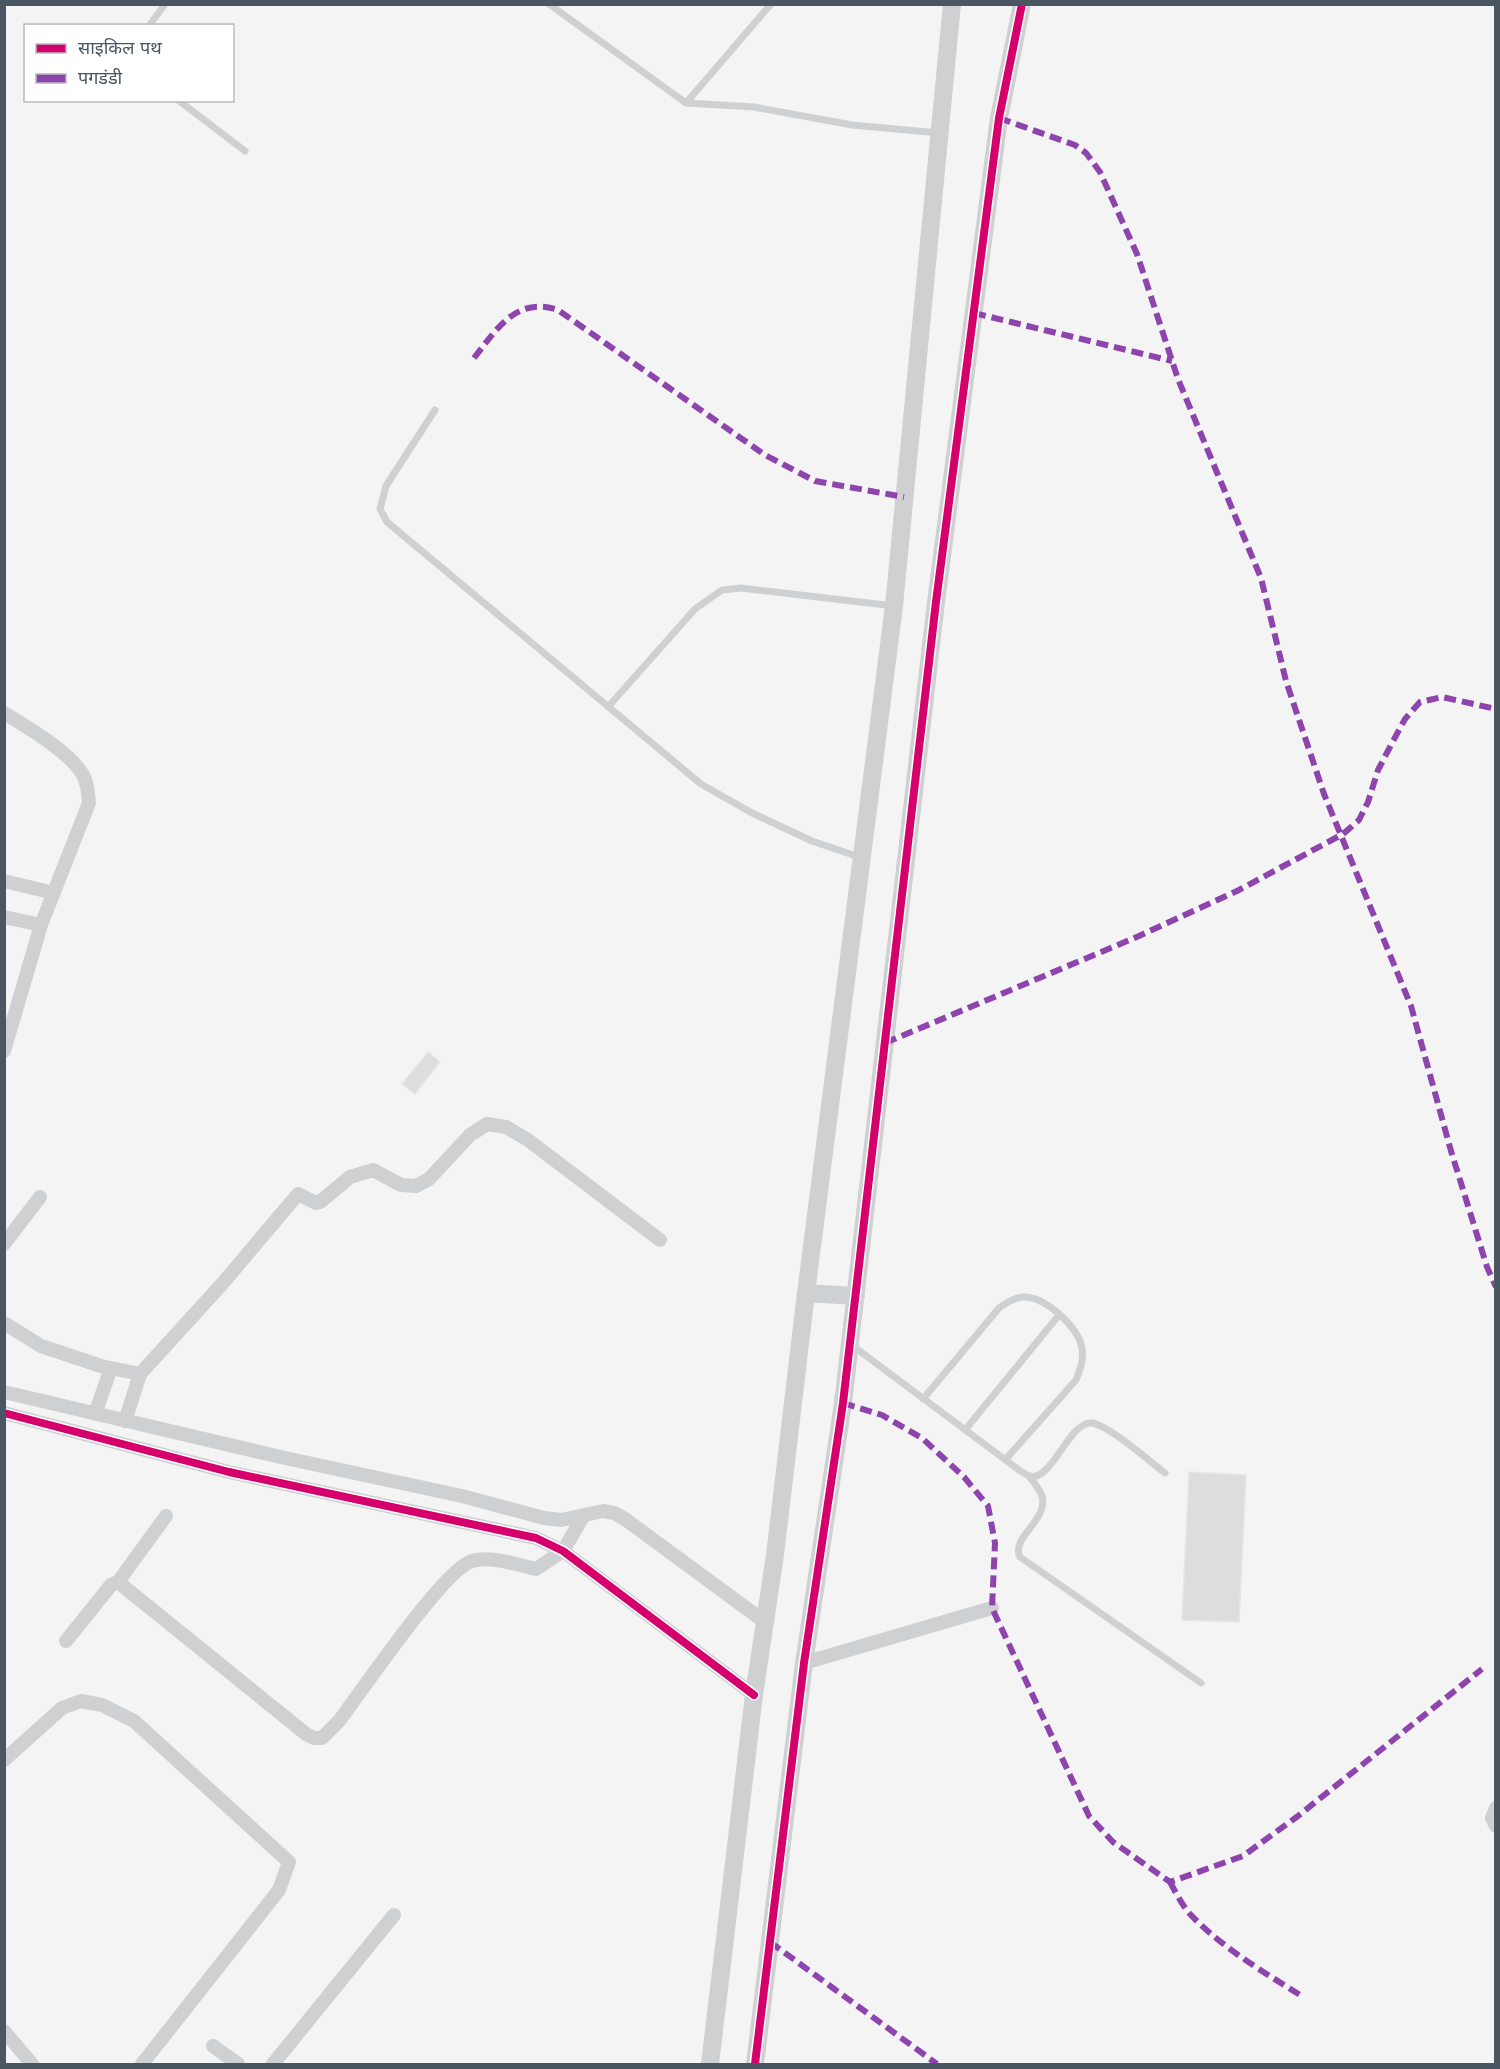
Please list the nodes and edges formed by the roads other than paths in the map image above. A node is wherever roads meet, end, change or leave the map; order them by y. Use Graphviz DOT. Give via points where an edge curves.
graph roads {
  1 [pos="165,4"];
  2 [pos="549,4"];
  3 [pos="771,4"];
  4 [pos="952,4"];
  5 [pos="1022,4"];
  6 [pos="150,24"];
  7 [pos="181,102"];
  8 [pos="686,103"];
  9 [pos="939,133"];
  10 [pos="244,151"];
  11 [pos="435,410"];
  12 [pos="894,606"];
  13 [pos="608,707"];
  14 [pos="4,713"];
  15 [pos="862,858"];
  16 [pos="4,881"];
  17 [pos="54,893"];
  18 [pos="4,917"];
  19 [pos="41,925"];
  20 [pos="4,1051"];
  21 [pos="40,1197"];
  22 [pos="660,1240"];
  23 [pos="4,1244"];
  24 [pos="806,1293"];
  25 [pos="856,1296"];
  26 [pos="1059,1315"];
  27 [pos="4,1323"];
  28 [pos="850,1344"];
  29 [pos="111,1368"];
  30 [pos="140,1374"];
  31 [pos="4,1392"];
  32 [pos="923,1399"];
  33 [pos="62,1407"];
  34 [pos="4,1413"];
  35 [pos="95,1414"];
  36 [pos="125,1421"];
  37 [pos="58,1427"];
  38 [pos="965,1430"];
  39 [pos="1005,1460"];
  40 [pos="1165,1473"];
  41 [pos="1029,1476"];
  42 [pos="584,1515"];
  43 [pos="166,1516"];
  44 [pos="562,1551"];
  45 [pos="118,1582"];
  46 [pos="992,1608"];
  47 [pos="765,1622"];
  48 [pos="66,1641"];
  49 [pos="804,1663"];
  50 [pos="1201,1683"];
  51 [pos="754,1695"];
  52 [pos="4,1760"];
  53 [pos="1496,1808"];
  54 [pos="1496,1826"];
  55 [pos="394,1914"];
  56 [pos="4,2031"];
  57 [pos="213,2046"];
  58 [pos="32,2064"];
  59 [pos="142,2064"];
  60 [pos="238,2064"];
  61 [pos="273,2064"];
  62 [pos="710,2064"];
  63 [pos="755,2064"];
  1 -- 6 [label="lane"];
  2 -- 8 [label="lane"];
  3 -- 8 [label="lane"];
  4 -- 9 [label="street"];
  5 -- 25 [label="street" via="999,118 936,602"];
  7 -- 10 [label="lane"];
  8 -- 9 [label="lane" via="754,107 852,125"];
  9 -- 12 [label="street"];
  11 -- 13 [label="lane" via="386,486 380,509 387,522"];
  12 -- 13 [label="lane" via="741,588 722,590 695,609"];
  12 -- 15 [label="street"];
  13 -- 15 [label="lane" via="700,784 813,841"];
  14 -- 17 [label="street" via="36,732 77,765 88,786 89,803"];
  15 -- 24 [label="street"];
  16 -- 17 [label="street"];
  17 -- 19 [label="street"];
  18 -- 19 [label="street"];
  19 -- 20 [label="street"];
  21 -- 23 [label="street"];
  22 -- 30 [label="street" via="528,1140 506,1126 487,1124 470,1135 429,1179 416,1186 401,1185 373,1170 350,1178 320,1202 298,1194"];
  24 -- 25 [label="street"];
  24 -- 47 [label="street"];
  25 -- 28 [label="street"];
  26 -- 32 [label="lane" via="1035,1299 1023,1296 1009,1300"];
  26 -- 38 [label="lane"];
  26 -- 39 [label="lane" via="1079,1338 1082,1365 1076,1380"];
  27 -- 29 [label="street" via="41,1346"];
  28 -- 32 [label="lane"];
  28 -- 49 [label="street"];
  29 -- 30 [label="street"];
  29 -- 35 [label="street"];
  30 -- 36 [label="street"];
  31 -- 33 [label="street"];
  32 -- 38 [label="lane"];
  33 -- 35 [label="street"];
  33 -- 37 [label="street"];
  34 -- 37 [label="street"];
  35 -- 36 [label="street"];
  36 -- 42 [label="street" via="544,1518 561,1520"];
  37 -- 44 [label="street" via="229,1472 536,1538"];
  38 -- 39 [label="lane"];
  39 -- 41 [label="lane"];
  40 -- 41 [label="lane" via="1108,1430 1087,1423 1045,1470"];
  41 -- 50 [label="lane" via="1043,1498 1043,1506 1019,1547 1020,1557"];
  42 -- 44 [label="street"];
  42 -- 47 [label="street" via="603,1511 626,1519"];
  43 -- 45 [label="street"];
  44 -- 45 [label="street" via="536,1569 489,1560 471,1561 457,1570 322,1738 306,1734"];
  44 -- 51 [label="street"];
  45 -- 48 [label="street" via="111,1585"];
  46 -- 49 [label="street"];
  47 -- 51 [label="street"];
  49 -- 63 [label="street"];
  51 -- 62 [label="street"];
  52 -- 59 [label="street" via="62,1708 81,1701 102,1705 134,1721 289,1862 279,1890"];
  53 -- 54 [label="street" via="1492,1818"];
  55 -- 61 [label="street"];
  56 -- 58 [label="street"];
  57 -- 60 [label="street"];
}
